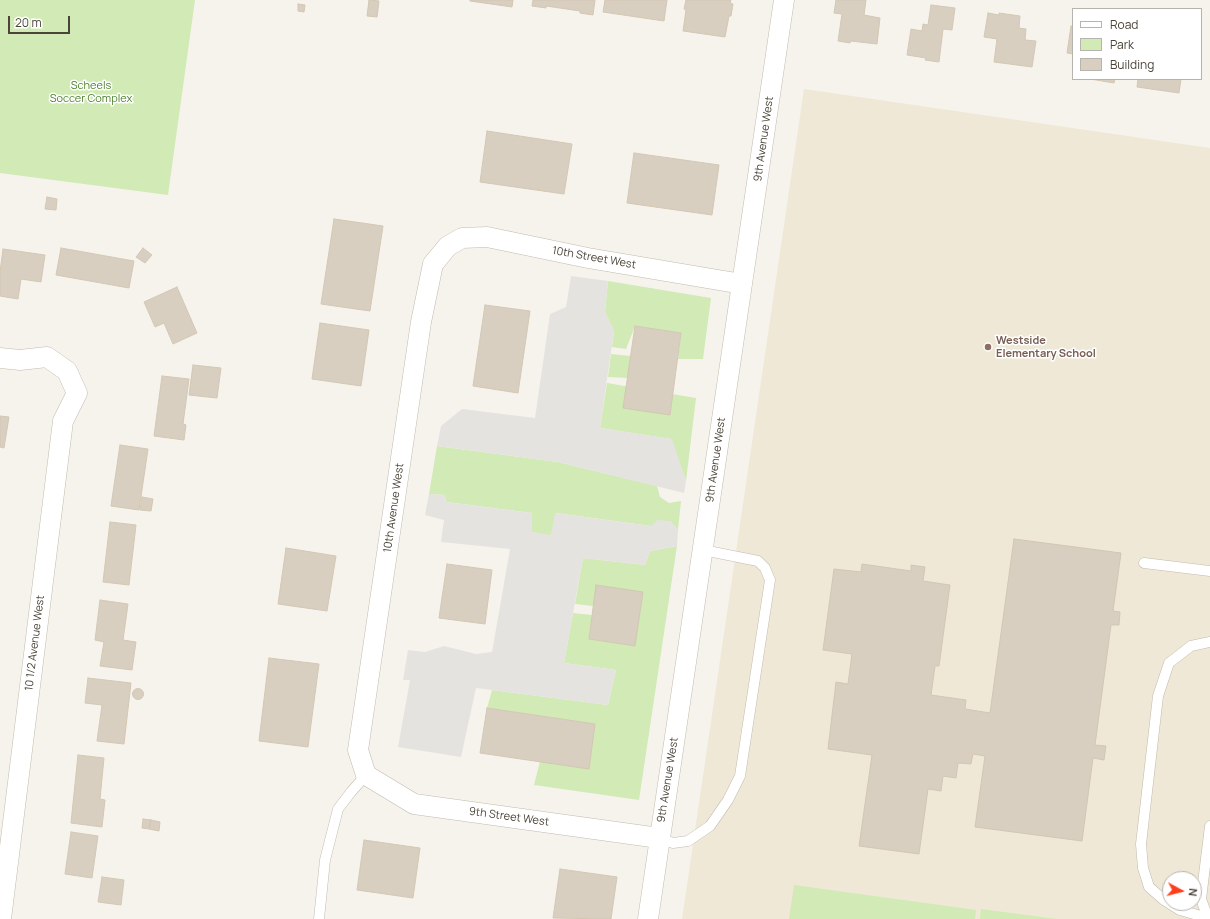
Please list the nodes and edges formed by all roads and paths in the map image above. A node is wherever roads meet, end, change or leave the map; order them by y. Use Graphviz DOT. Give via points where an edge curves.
graph roads {
  1 [pos="784,0"];
  2 [pos="448,246"];
  3 [pos="742,284"];
  4 [pos="0,358"];
  5 [pos="703,550"];
  6 [pos="1144,563"];
  7 [pos="1210,571"];
  8 [pos="1210,642"];
  9 [pos="366,775"];
  10 [pos="1210,826"];
  11 [pos="659,838"];
  12 [pos="1209,918"];
  13 [pos="1,919"];
  14 [pos="319,919"];
  15 [pos="648,919"];
  1 -- 3 [label="street, 9th Avenue West"];
  2 -- 3 [label="street, 10th Street West" via="462,238 487,237 588,258"];
  2 -- 9 [label="street, 10th Avenue West" via="432,264 421,322 358,750"];
  3 -- 5 [label="street, 9th Avenue West"];
  4 -- 13 [label="street, 10 1/2 Avenue West" via="20,360 47,357 67,371 77,393 63,422"];
  5 -- 11 [label="street, 9th Avenue West"];
  5 -- 11 [label="lane" via="758,561 765,568 770,580 768,596 740,776 728,800 710,826 688,841 673,842"];
  6 -- 7 [label="lane"];
  8 -- 12 [label="lane" via="1191,646 1169,663 1158,696 1141,844 1143,868 1149,887 1180,910"];
  9 -- 11 [label="street, 9th Street West" via="414,804"];
  9 -- 14 [label="lane" via="338,809 325,860"];
  10 -- 12 [label="lane" via="1201,899"];
  11 -- 15 [label="street, 9th Avenue West"];
}
